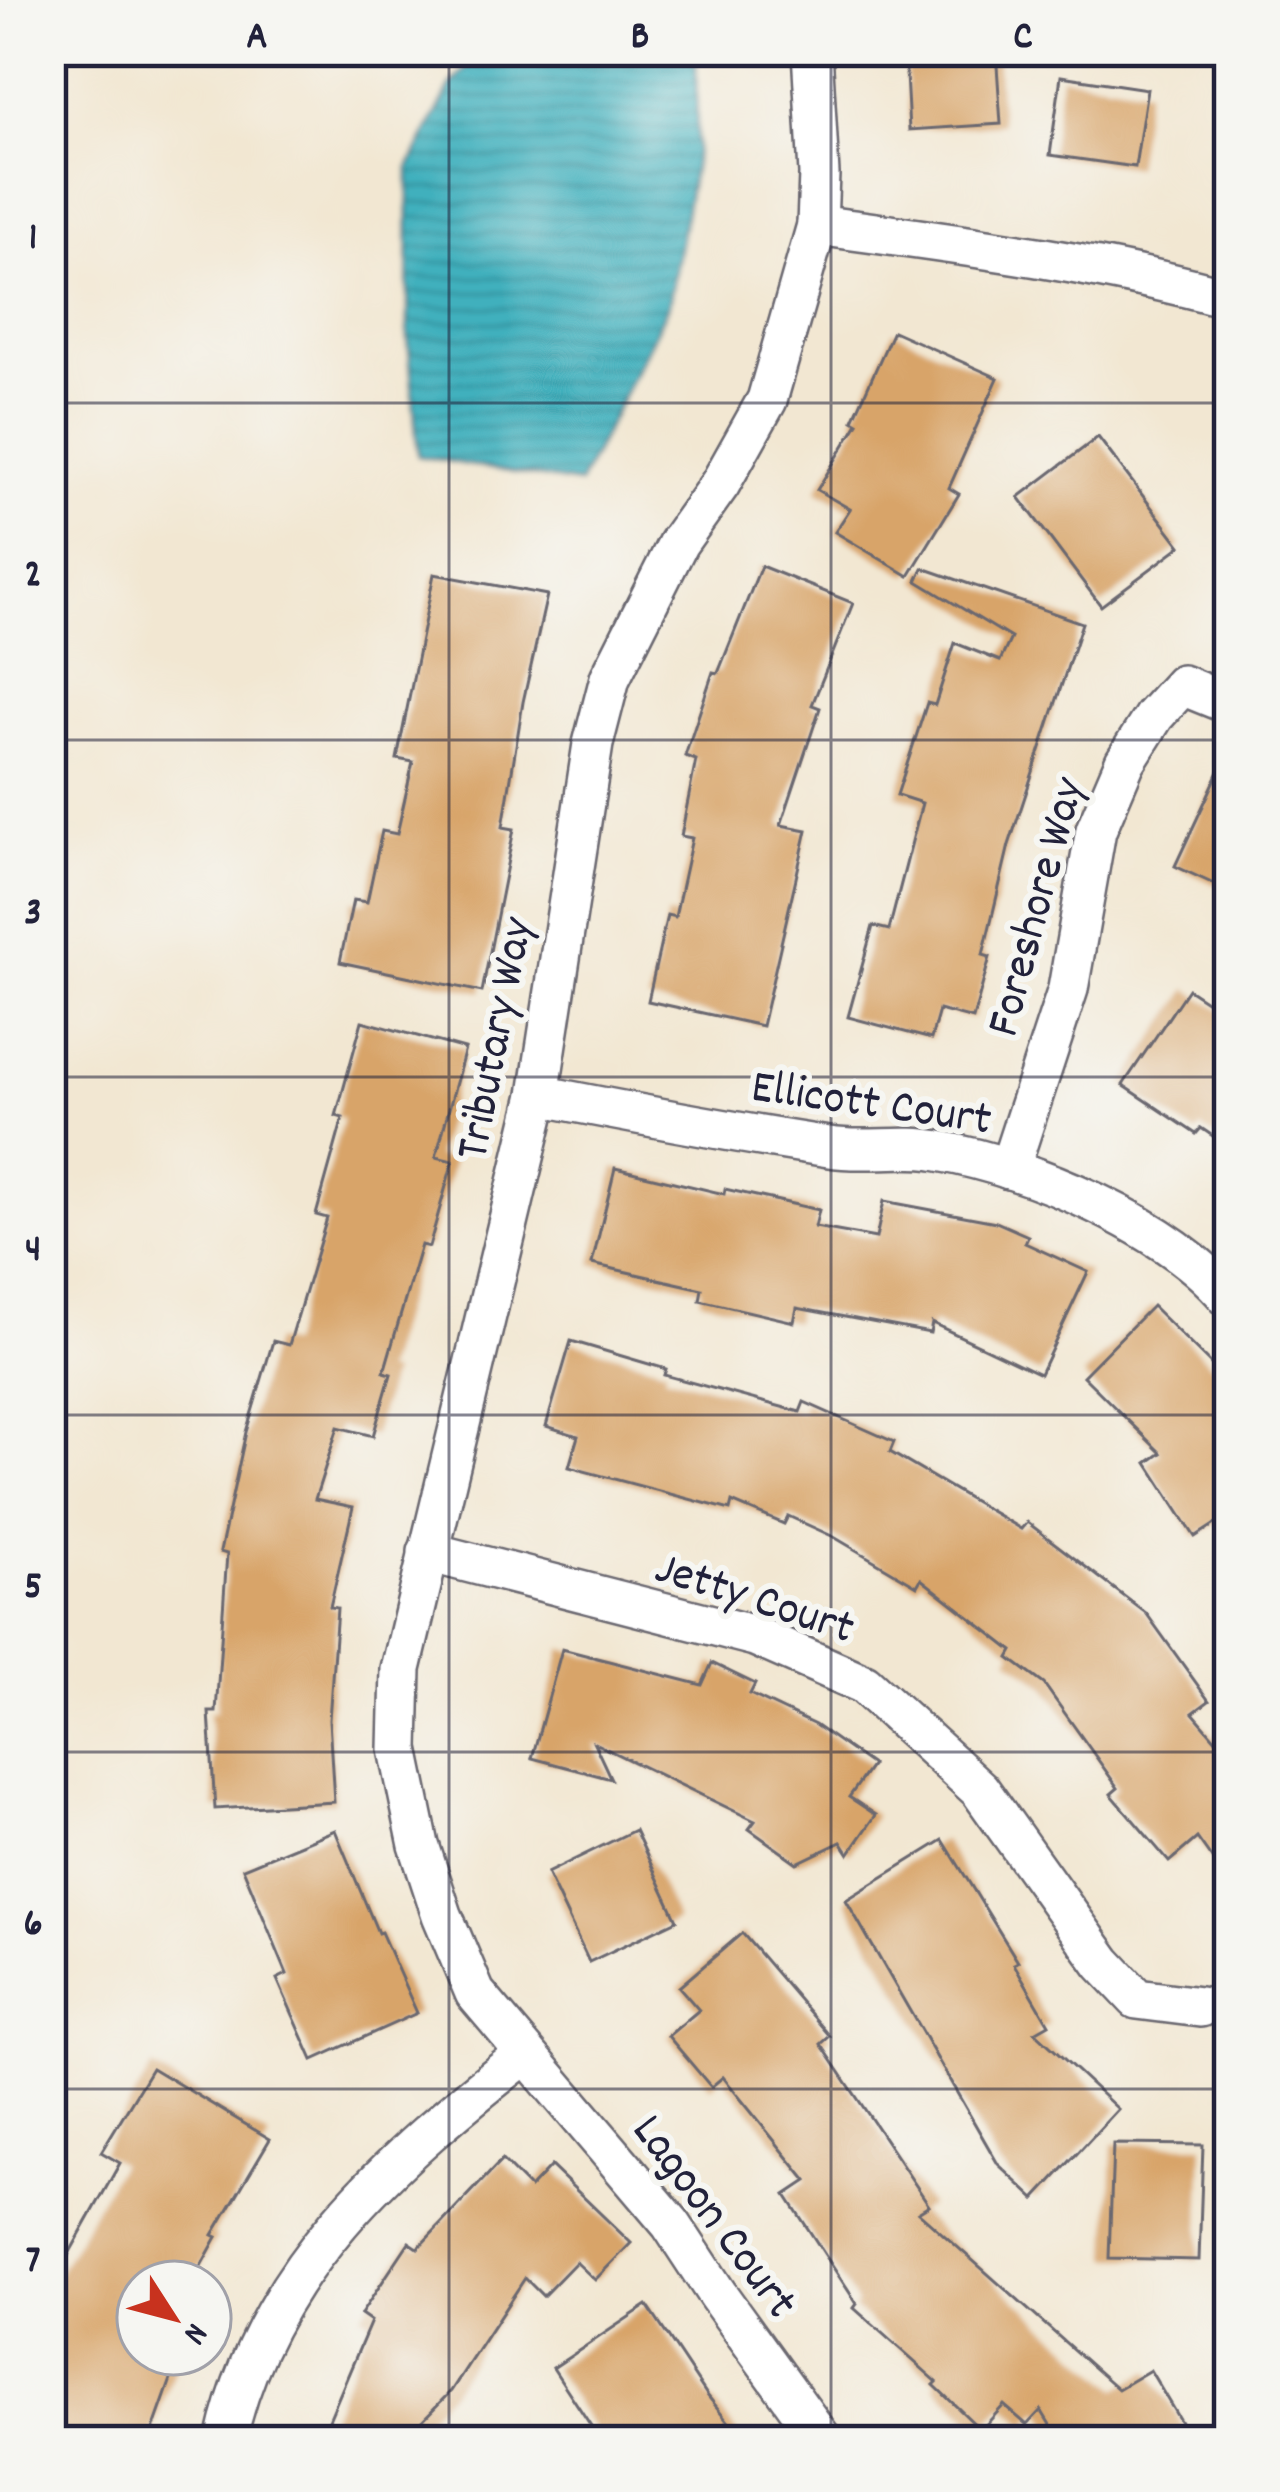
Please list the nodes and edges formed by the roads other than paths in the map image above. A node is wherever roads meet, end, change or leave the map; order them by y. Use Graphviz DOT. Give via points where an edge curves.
graph roads {
  1 [pos="812,51"];
  2 [pos="817,225"];
  3 [pos="1229,298"];
  4 [pos="1229,704"];
  5 [pos="539,1095"];
  6 [pos="1010,1169"];
  7 [pos="1229,1298"];
  8 [pos="428,1552"];
  9 [pos="1200,2007"];
  10 [pos="524,2054"];
  11 [pos="226,2441"];
  12 [pos="823,2441"];
  1 -- 2 [label="street, Tributary Way"];
  2 -- 3 [label="street" via="1015,252"];
  2 -- 5 [label="street, Tributary Way" via="767,400 678,543 610,678"];
  4 -- 6 [label="street, Foreshore Way" via="1182,685 1125,762 1096,830 1068,989"];
  5 -- 6 [label="street, Ellicott Court" via="837,1148 933,1150"];
  5 -- 8 [label="street, Tributary Way"];
  6 -- 7 [label="street, Ellicott Court" via="1133,1225 1206,1270"];
  8 -- 9 [label="street, Jetty Court" via="754,1636 864,1684 980,1790 1137,1999"];
  8 -- 10 [label="street, Tributary Way" via="401,1669 399,1749 442,1915 476,1993"];
  10 -- 11 [label="street" via="394,2161 308,2261 269,2322"];
  10 -- 12 [label="street, Lagoon Court" via="671,2224"];
}
